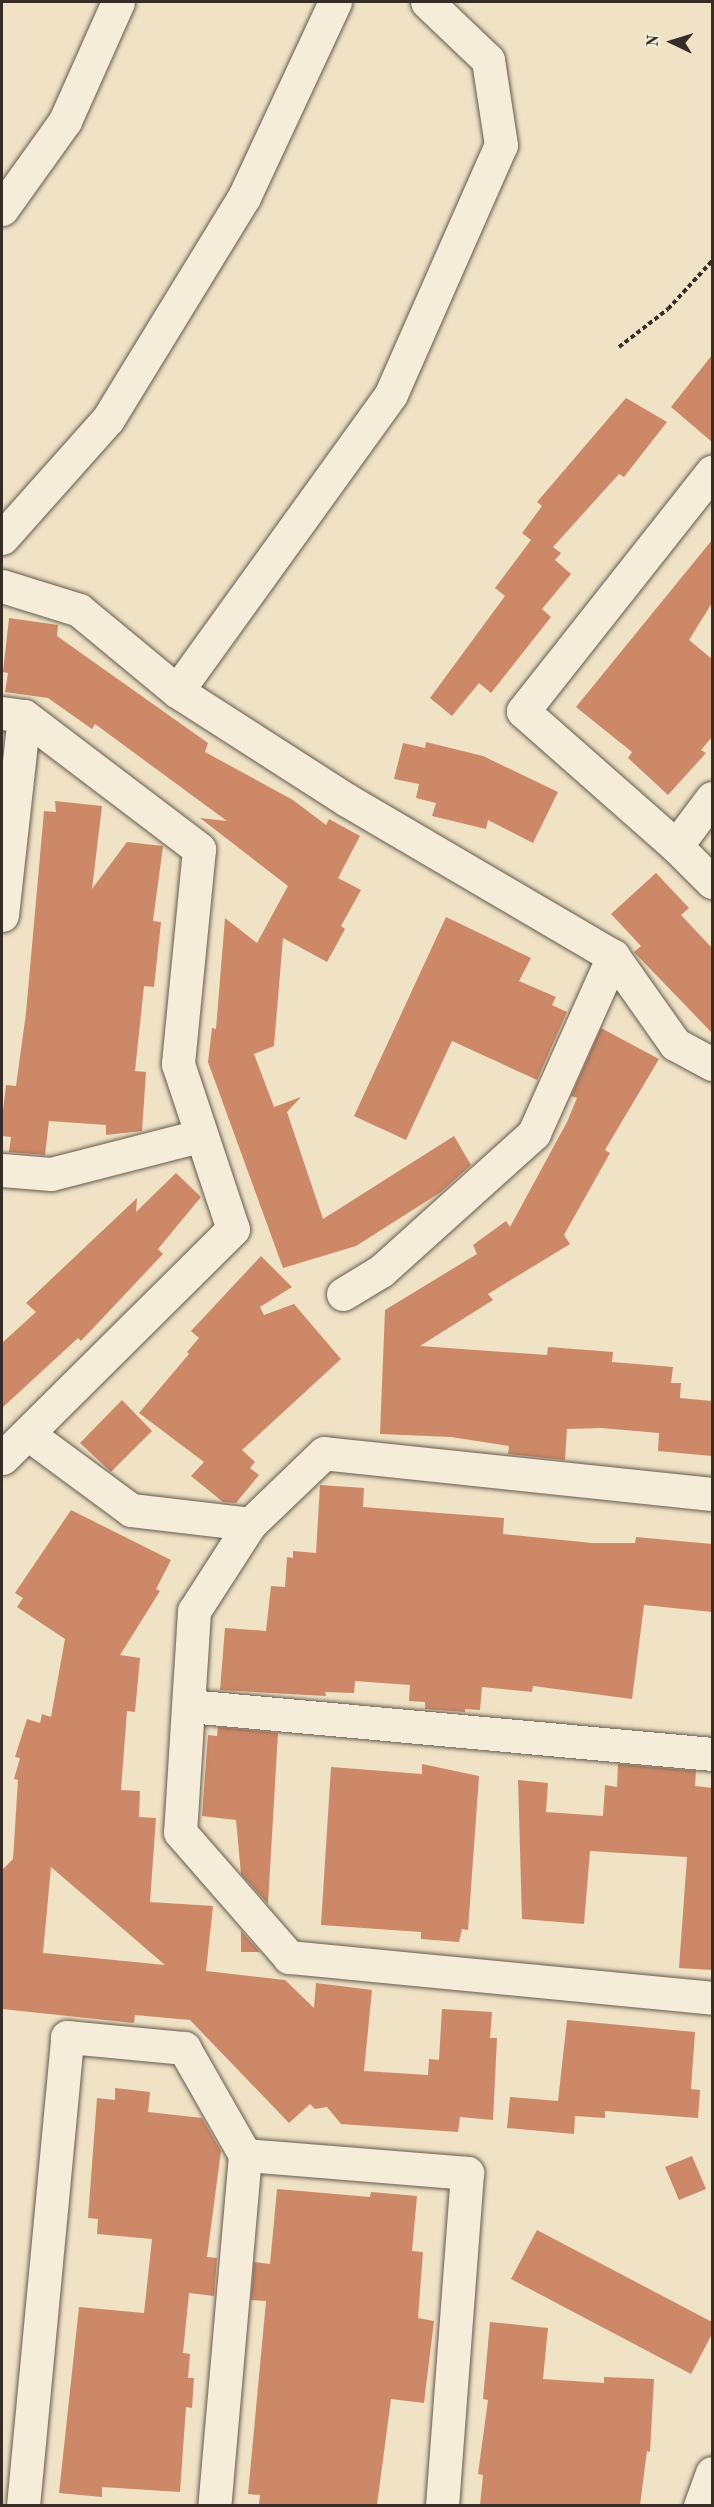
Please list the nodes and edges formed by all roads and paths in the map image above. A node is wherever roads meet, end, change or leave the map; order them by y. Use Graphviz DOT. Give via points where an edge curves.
graph roads {
  1 [pos="118,2"];
  2 [pos="335,2"];
  3 [pos="427,2"];
  4 [pos="2,209"];
  5 [pos="712,261"];
  6 [pos="619,347"];
  7 [pos="712,472"];
  8 [pos="2,538"];
  9 [pos="2,586"];
  10 [pos="177,691"];
  11 [pos="13,714"];
  12 [pos="712,798"];
  13 [pos="676,846"];
  14 [pos="712,882"];
  15 [pos="2,915"];
  16 [pos="613,956"];
  17 [pos="712,1064"];
  18 [pos="199,1136"];
  19 [pos="2,1170"];
  20 [pos="343,1294"];
  21 [pos="28,1434"];
  22 [pos="2,1458"];
  23 [pos="712,1494"];
  24 [pos="250,1524"];
  25 [pos="189,1706"];
  26 [pos="712,1754"];
  27 [pos="712,1998"];
  28 [pos="245,2154"];
  29 [pos="712,2473"];
  30 [pos="23,2505"];
  31 [pos="214,2505"];
  32 [pos="442,2505"];
  33 [pos="700,2505"];
  1 -- 4 [label="street" via="65,121"];
  2 -- 8 [label="street" via="244,197 108,419"];
  3 -- 10 [label="street" via="488,60 501,145 391,394"];
  5 -- 6 [label="path" via="669,309"];
  7 -- 13 [label="street" via="523,711"];
  9 -- 10 [label="street" via="79,610"];
  10 -- 16 [label="street" via="347,801"];
  11 -- 15 [label="street"];
  11 -- 18 [label="street" via="199,849 178,1064"];
  12 -- 13 [label="street"];
  13 -- 14 [label="street"];
  16 -- 17 [label="street" via="675,1044"];
  16 -- 20 [label="street" via="534,1133 381,1271"];
  18 -- 19 [label="street" via="51,1174"];
  18 -- 21 [label="street" via="233,1229"];
  21 -- 22 [label="street"];
  21 -- 24 [label="street" via="131,1510"];
  23 -- 24 [label="street" via="324,1453"];
  24 -- 25 [label="street" via="194,1611"];
  25 -- 26 [label="street"];
  25 -- 27 [label="street" via="180,1832 289,1957"];
  28 -- 30 [label="street" via="184,2048 67,2037"];
  28 -- 31 [label="street"];
  28 -- 32 [label="street" via="467,2173"];
  29 -- 33 [label="street"];
}
